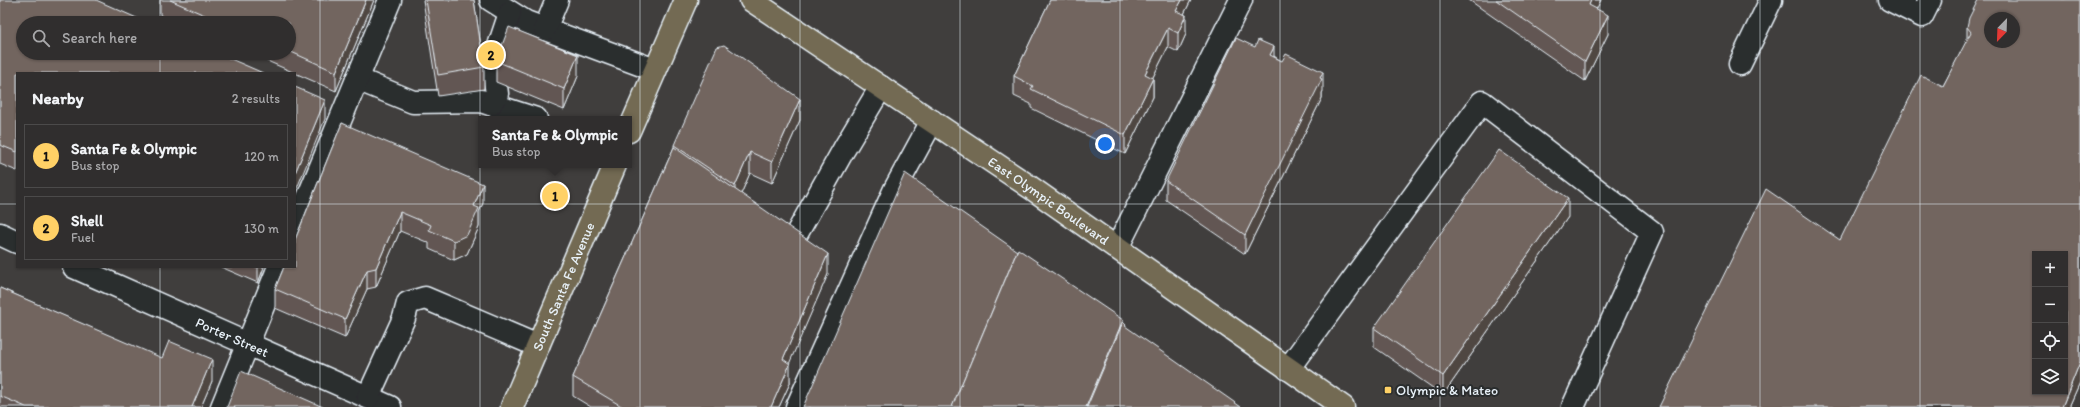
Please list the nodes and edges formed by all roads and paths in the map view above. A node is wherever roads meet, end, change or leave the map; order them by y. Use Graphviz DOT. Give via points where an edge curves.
graph roads {
  1 [pos="390,0"];
  2 [pos="491,0"];
  3 [pos="557,0"];
  4 [pos="686,0"];
  5 [pos="751,0"];
  6 [pos="1241,0"];
  7 [pos="1771,0"];
  8 [pos="1890,0"];
  9 [pos="1930,0"];
  10 [pos="510,13"];
  11 [pos="545,29"];
  12 [pos="1740,64"];
  13 [pos="655,70"];
  14 [pos="357,79"];
  15 [pos="881,87"];
  16 [pos="491,104"];
  17 [pos="527,116"];
  18 [pos="932,121"];
  19 [pos="632,124"];
  20 [pos="614,168"];
  21 [pos="296,227"];
  22 [pos="0,234"];
  23 [pos="796,235"];
  24 [pos="16,242"];
  25 [pos="1118,248"];
  26 [pos="76,268"];
  27 [pos="279,268"];
  28 [pos="248,344"];
  29 [pos="538,346"];
  30 [pos="1288,369"];
  31 [pos="368,397"];
  32 [pos="222,407"];
  33 [pos="390,407"];
  34 [pos="512,407"];
  35 [pos="797,407"];
  36 [pos="1343,407"];
  37 [pos="1573,407"];
  1 -- 14 [label="street"];
  2 -- 10 [label="street"];
  3 -- 11 [label="street"];
  4 -- 13 [label="main road"];
  5 -- 15 [label="main road, East Olympic Boulevard"];
  6 -- 25 [label="street"];
  7 -- 12 [label="street"];
  8 -- 9 [label="street" via="1922,16"];
  10 -- 11 [label="street"];
  10 -- 16 [label="street" via="493,64 497,94"];
  11 -- 13 [label="street"];
  13 -- 19 [label="main road"];
  14 -- 16 [label="street" via="413,102 481,101"];
  14 -- 21 [label="street"];
  15 -- 18 [label="main road, East Olympic Boulevard"];
  15 -- 23 [label="street"];
  16 -- 17 [label="street"];
  18 -- 25 [label="main road, East Olympic Boulevard"];
  18 -- 35 [label="street" via="895,189"];
  20 -- 29 [label="main road, South Santa Fe Avenue"];
  22 -- 24 [label="street"];
  25 -- 30 [label="main road, East Olympic Boulevard"];
  26 -- 28 [label="street, Porter Street"];
  27 -- 28 [label="street"];
  28 -- 31 [label="street, Porter Street"];
  28 -- 32 [label="street"];
  29 -- 31 [label="street" via="425,298 408,303 404,318"];
  29 -- 34 [label="main road, South Santa Fe Avenue"];
  30 -- 36 [label="main road, East Olympic Boulevard"];
  30 -- 37 [label="street" via="1482,102 1652,232"];
  31 -- 33 [label="street, Porter Street"];
}
